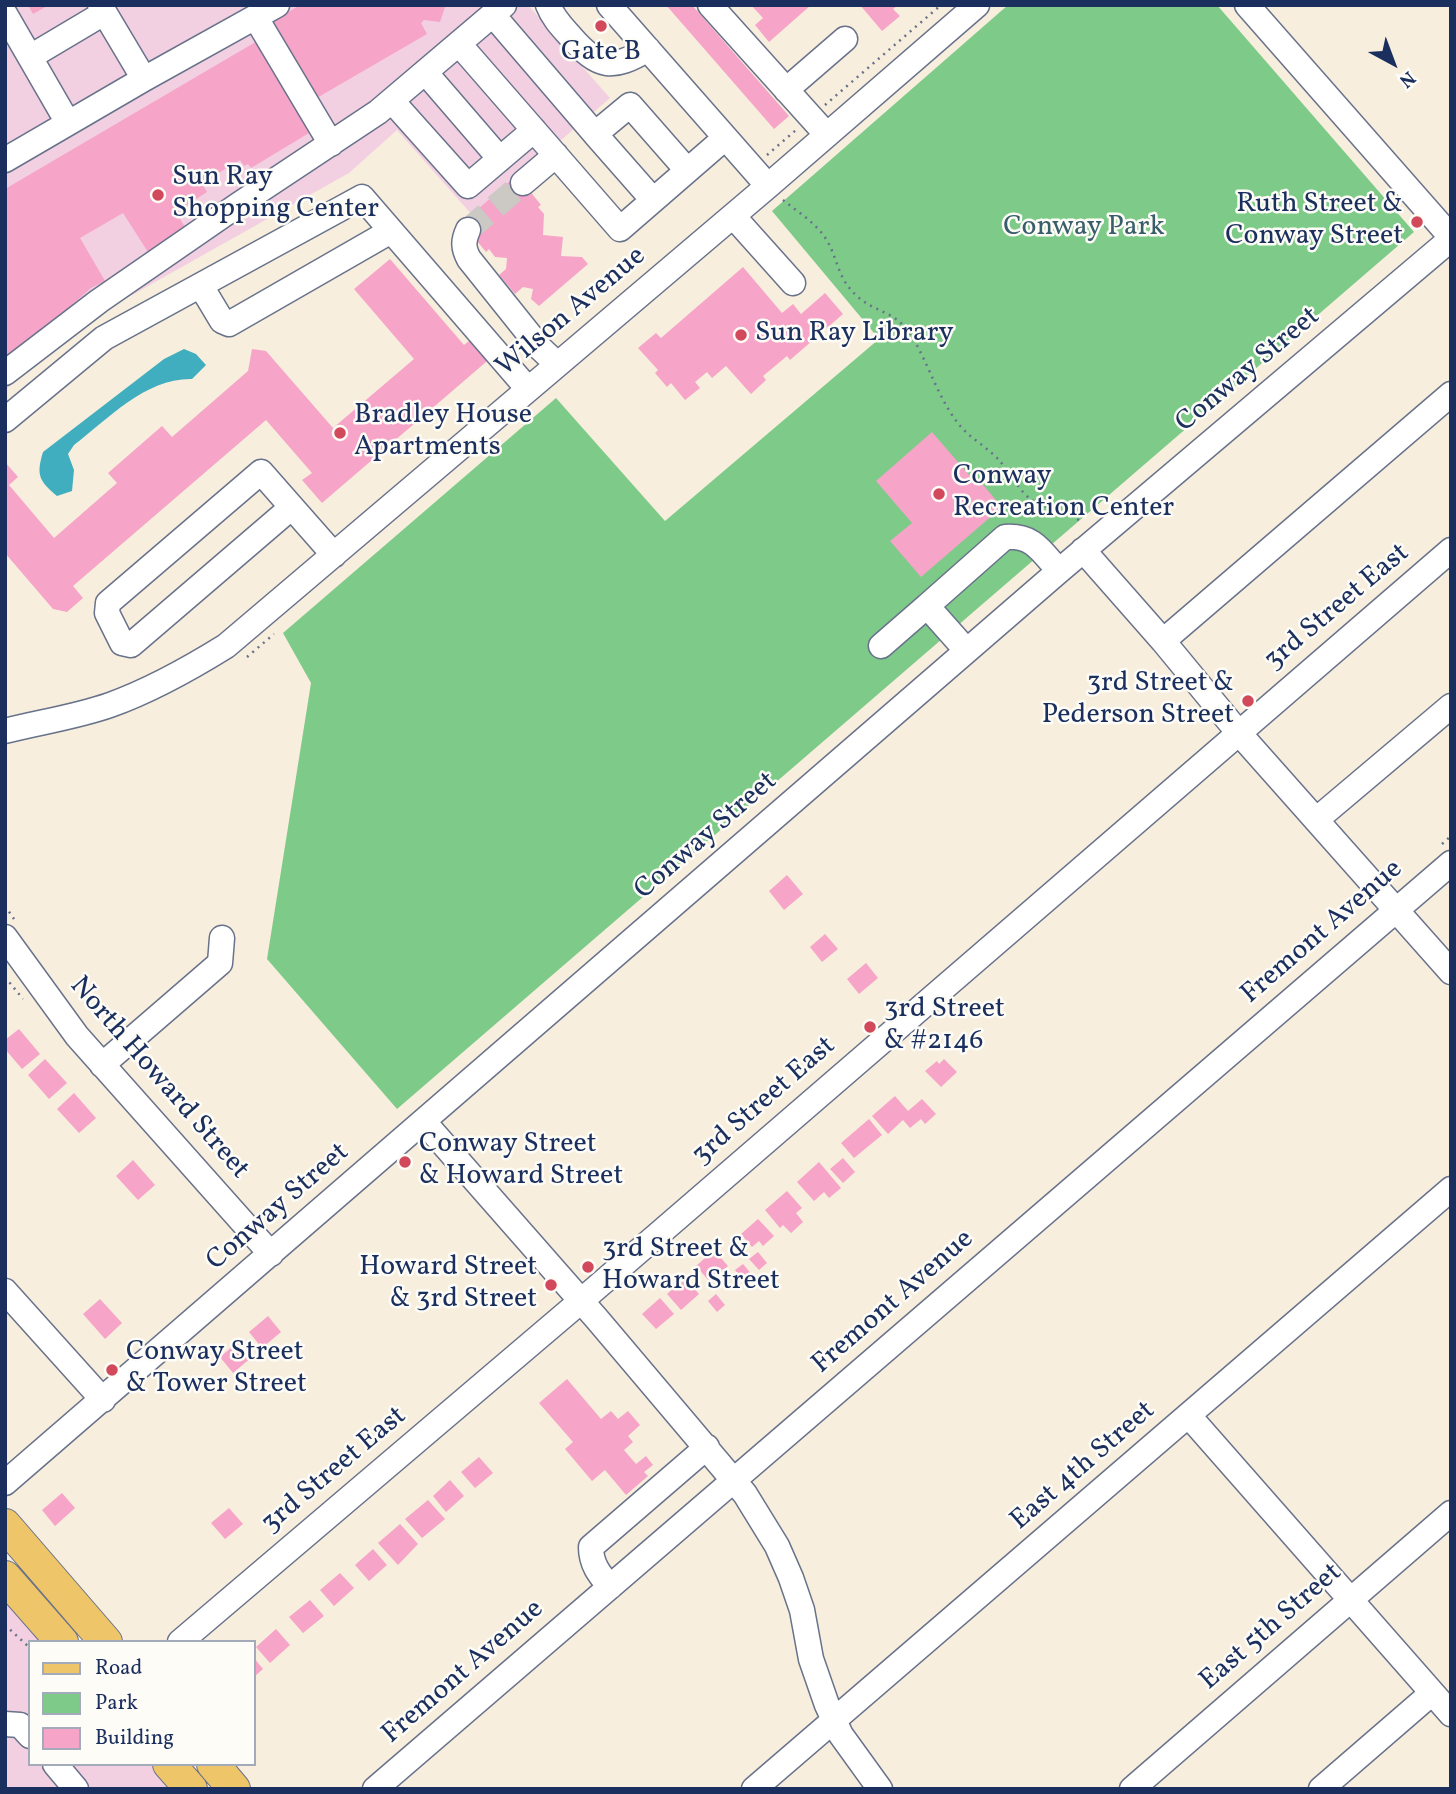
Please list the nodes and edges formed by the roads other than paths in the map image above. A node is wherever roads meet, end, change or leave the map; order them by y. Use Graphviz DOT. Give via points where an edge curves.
graph roads {
  1 [pos="548,5"];
  2 [pos="609,5"];
  3 [pos="710,5"];
  4 [pos="977,5"];
  5 [pos="1247,5"];
  6 [pos="102,9"];
  7 [pos="498,10"];
  8 [pos="266,11"];
  9 [pos="5,14"];
  10 [pos="845,39"];
  11 [pos="458,44"];
  12 [pos="648,49"];
  13 [pos="30,57"];
  14 [pos="425,72"];
  15 [pos="144,79"];
  16 [pos="786,90"];
  17 [pos="392,101"];
  18 [pos="68,123"];
  19 [pos="819,126"];
  20 [pos="534,130"];
  21 [pos="595,134"];
  22 [pos="725,138"];
  23 [pos="331,144"];
  24 [pos="556,155"];
  25 [pos="500,159"];
  26 [pos="5,160"];
  27 [pos="687,170"];
  28 [pos="523,183"];
  29 [pos="768,186"];
  30 [pos="653,200"];
  31 [pos="733,216"];
  32 [pos="468,230"];
  33 [pos="391,231"];
  34 [pos="1451,238"];
  35 [pos="793,284"];
  36 [pos="201,285"];
  37 [pos="557,364"];
  38 [pos="5,373"];
  39 [pos="528,389"];
  40 [pos="1451,394"];
  41 [pos="5,420"];
  42 [pos="292,507"];
  43 [pos="1083,550"];
  44 [pos="1451,550"];
  45 [pos="334,555"];
  46 [pos="1059,570"];
  47 [pos="927,606"];
  48 [pos="1163,641"];
  49 [pos="881,646"];
  50 [pos="966,650"];
  51 [pos="1451,706"];
  52 [pos="5,731"];
  53 [pos="1238,732"];
  54 [pos="1317,820"];
  55 [pos="1451,863"];
  56 [pos="1396,910"];
  57 [pos="5,937"];
  58 [pos="222,938"];
  59 [pos="1451,972"];
  60 [pos="102,1065"];
  61 [pos="424,1122"];
  62 [pos="1451,1189"];
  63 [pos="271,1254"];
  64 [pos="5,1291"];
  65 [pos="581,1301"];
  66 [pos="103,1400"];
  67 [pos="1189,1416"];
  68 [pos="707,1447"];
  69 [pos="734,1479"];
  70 [pos="5,1483"];
  71 [pos="1451,1513"];
  72 [pos="5,1525"];
  73 [pos="5,1577"];
  74 [pos="610,1587"];
  75 [pos="1350,1600"];
  76 [pos="5,1608"];
  77 [pos="52,1640"];
  78 [pos="60,1640"];
  79 [pos="104,1640"];
  80 [pos="182,1640"];
  81 [pos="1432,1693"];
  82 [pos="1451,1714"];
  83 [pos="833,1720"];
  84 [pos="5,1724"];
  85 [pos="28,1734"];
  86 [pos="57,1766"];
  87 [pos="171,1766"];
  88 [pos="215,1766"];
  89 [pos="76,1789"];
  90 [pos="191,1789"];
  91 [pos="234,1789"];
  92 [pos="375,1789"];
  93 [pos="754,1789"];
  94 [pos="880,1789"];
  95 [pos="1132,1789"];
  96 [pos="1321,1789"];
  1 -- 12 [label="street" via="593,60 623,62"];
  2 -- 12 [label="street"];
  3 -- 16 [label="street"];
  4 -- 19 [label="street, Wilson Avenue"];
  5 -- 34 [label="street"];
  6 -- 13 [label="street"];
  6 -- 15 [label="street"];
  7 -- 11 [label="street"];
  7 -- 21 [label="street"];
  8 -- 15 [label="street"];
  8 -- 23 [label="street"];
  9 -- 13 [label="street"];
  10 -- 16 [label="street"];
  11 -- 14 [label="street"];
  11 -- 20 [label="street"];
  12 -- 22 [label="street"];
  13 -- 18 [label="street"];
  14 -- 17 [label="street"];
  14 -- 25 [label="street"];
  15 -- 18 [label="street"];
  16 -- 19 [label="street"];
  17 -- 23 [label="street"];
  17 -- 25 [label="street" via="468,186"];
  18 -- 26 [label="street"];
  19 -- 29 [label="street, Wilson Avenue"];
  20 -- 24 [label="street"];
  20 -- 25 [label="street"];
  21 -- 27 [label="street" via="630,105"];
  21 -- 30 [label="street"];
  22 -- 27 [label="street"];
  22 -- 29 [label="street"];
  23 -- 38 [label="street" via="110,294"];
  24 -- 28 [label="street"];
  24 -- 30 [label="street" via="620,229"];
  27 -- 30 [label="street"];
  29 -- 31 [label="street, Wilson Avenue"];
  31 -- 35 [label="street"];
  31 -- 37 [label="street, Wilson Avenue"];
  32 -- 37 [label="street" via="464,250 469,259"];
  33 -- 36 [label="street" via="362,197"];
  33 -- 36 [label="street" via="229,324 222,321"];
  33 -- 39 [label="street"];
  34 -- 43 [label="street, Conway Street"];
  36 -- 41 [label="street" via="104,338"];
  37 -- 39 [label="street, Wilson Avenue"];
  39 -- 45 [label="street, Wilson Avenue"];
  40 -- 48 [label="street"];
  42 -- 42 [label="street" via="261,472 108,603 107,613 122,643 131,645"];
  42 -- 45 [label="street"];
  43 -- 46 [label="street, Conway Street"];
  43 -- 48 [label="street"];
  44 -- 53 [label="street, 3rd Street East"];
  45 -- 52 [label="street, Wilson Avenue" via="226,646 186,671 110,705"];
  46 -- 47 [label="street" via="1033,542 1021,536 1005,537"];
  46 -- 50 [label="street, Conway Street"];
  47 -- 49 [label="street"];
  47 -- 50 [label="street"];
  48 -- 53 [label="street"];
  50 -- 61 [label="street, Conway Street"];
  51 -- 54 [label="street"];
  53 -- 54 [label="street"];
  53 -- 65 [label="street, 3rd Street East"];
  54 -- 56 [label="street"];
  55 -- 56 [label="street, Fremont Avenue"];
  56 -- 59 [label="street"];
  56 -- 69 [label="street, Fremont Avenue"];
  57 -- 60 [label="street, North Howard Street"];
  58 -- 60 [label="street" via="220,963"];
  60 -- 63 [label="street, North Howard Street"];
  61 -- 63 [label="street, Conway Street"];
  61 -- 65 [label="street"];
  62 -- 67 [label="street, East 4th Street"];
  63 -- 66 [label="street, Conway Street"];
  64 -- 66 [label="street"];
  65 -- 68 [label="street"];
  65 -- 80 [label="street, 3rd Street East"];
  66 -- 70 [label="street, Conway Street"];
  67 -- 75 [label="street"];
  67 -- 83 [label="street, East 4th Street"];
  68 -- 69 [label="street"];
  68 -- 74 [label="street" via="591,1546 597,1571"];
  69 -- 74 [label="street, Fremont Avenue"];
  69 -- 83 [label="street" via="791,1578 811,1659"];
  71 -- 75 [label="street, East 5th Street"];
  72 -- 79 [label="main road"];
  73 -- 78 [label="main road"];
  74 -- 92 [label="street, Fremont Avenue"];
  75 -- 81 [label="street"];
  75 -- 95 [label="street, East 5th Street"];
  76 -- 77 [label="main road"];
  81 -- 82 [label="street"];
  81 -- 96 [label="street"];
  83 -- 93 [label="street, East 4th Street"];
  83 -- 94 [label="street"];
  84 -- 85 [label="street" via="20,1725"];
  86 -- 89 [label="street"];
  87 -- 90 [label="main road"];
  88 -- 91 [label="main road"];
}
